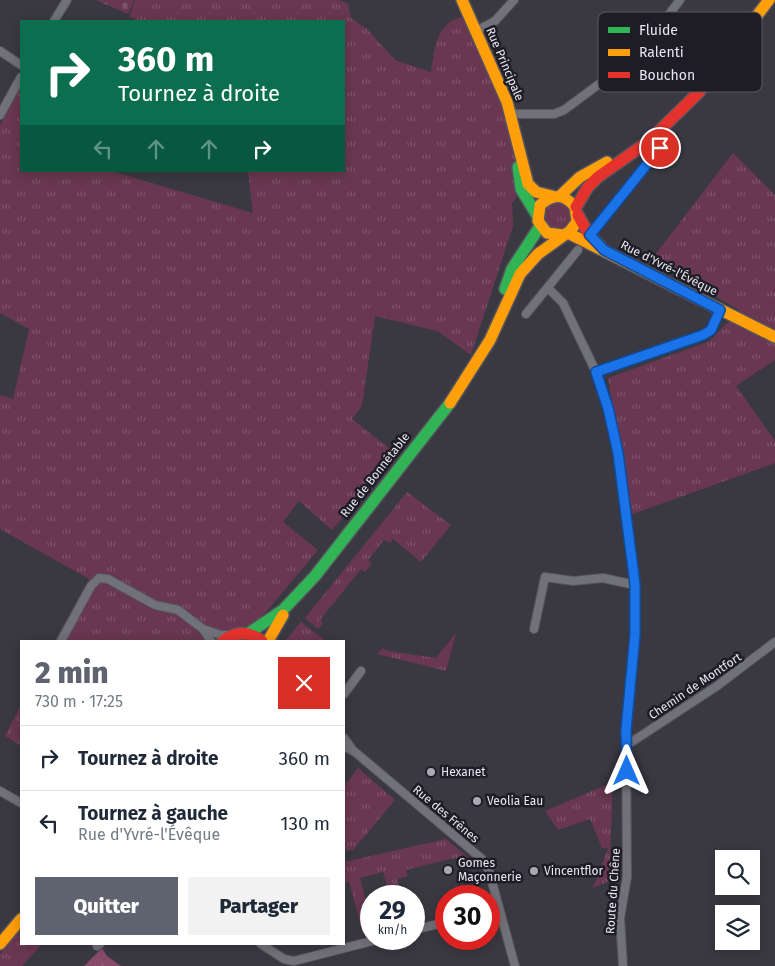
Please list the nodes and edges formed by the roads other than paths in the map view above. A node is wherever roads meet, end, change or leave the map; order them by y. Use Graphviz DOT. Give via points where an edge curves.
graph roads {
  1 [pos="67,0"];
  2 [pos="462,0"];
  3 [pos="514,0"];
  4 [pos="680,0"];
  5 [pos="769,0"];
  6 [pos="671,12"];
  7 [pos="760,12"];
  8 [pos="55,20"];
  9 [pos="476,31"];
  10 [pos="0,51"];
  11 [pos="20,64"];
  12 [pos="20,80"];
  13 [pos="598,84"];
  14 [pos="699,92"];
  15 [pos="511,114"];
  16 [pos="0,116"];
  17 [pos="660,129"];
  18 [pos="671,135"];
  19 [pos="516,140"];
  20 [pos="556,196"];
  21 [pos="576,211"];
  22 [pos="538,221"];
  23 [pos="565,234"];
  24 [pos="590,235"];
  25 [pos="578,250"];
  26 [pos="604,250"];
  27 [pos="548,288"];
  28 [pos="720,310"];
  29 [pos="526,314"];
  30 [pos="775,337"];
  31 [pos="476,364"];
  32 [pos="596,372"];
  33 [pos="635,584"];
  34 [pos="292,600"];
  35 [pos="203,629"];
  36 [pos="534,629"];
  37 [pos="249,633"];
  38 [pos="233,634"];
  39 [pos="62,640"];
  40 [pos="210,640"];
  41 [pos="224,640"];
  42 [pos="260,640"];
  43 [pos="269,640"];
  44 [pos="775,642"];
  45 [pos="361,671"];
  46 [pos="345,692"];
  47 [pos="345,739"];
  48 [pos="627,745"];
  49 [pos="345,747"];
  50 [pos="355,752"];
  51 [pos="0,791"];
  52 [pos="20,802"];
  53 [pos="492,885"];
  54 [pos="500,913"];
  55 [pos="20,920"];
  56 [pos="0,944"];
  57 [pos="360,944"];
  58 [pos="262,945"];
  59 [pos="292,961"];
  60 [pos="301,966"];
  61 [pos="515,966"];
  62 [pos="623,966"];
  1 -- 8 [label="street"];
  2 -- 9 [label="main road, Rue Principale"];
  3 -- 9 [label="street" via="495,20"];
  4 -- 6 [label="street"];
  5 -- 7 [label="main road"];
  9 -- 15 [label="main road, Rue Principale"];
  10 -- 11 [label="street"];
  12 -- 16 [label="street"];
  13 -- 15 [label="street" via="554,114"];
  14 -- 17 [label="main road"];
  15 -- 19 [label="main road, Rue Principale"];
  17 -- 20 [label="main road" via="580,177"];
  17 -- 21 [label="main road" via="649,141 598,177 588,187"];
  18 -- 24 [label="street"];
  19 -- 20 [label="main road" via="528,184 536,192"];
  19 -- 22 [label="main road" via="519,184"];
  20 -- 21 [label="main road" via="566,198"];
  20 -- 22 [label="main road" via="540,205"];
  21 -- 23 [label="main road" via="575,225"];
  21 -- 24 [label="main road"];
  22 -- 23 [label="main road" via="547,234"];
  22 -- 31 [label="main road" via="512,269"];
  23 -- 26 [label="main road, Rue d'Yvré-l'Évêque"];
  23 -- 31 [label="main road" via="537,254 520,274 496,329"];
  24 -- 26 [label="main road"];
  25 -- 27 [label="street"];
  26 -- 28 [label="main road, Rue d'Yvré-l'Évêque"];
  27 -- 29 [label="street"];
  27 -- 32 [label="street, Route du Chêne" via="563,303"];
  28 -- 30 [label="main road, Rue d'Yvré-l'Évêque"];
  28 -- 32 [label="street" via="711,330 703,335"];
  31 -- 34 [label="main road, Rue de Bonnétable" via="400,468"];
  32 -- 33 [label="street, Route du Chêne" via="618,453"];
  33 -- 36 [label="street" via="603,578 573,581 545,577"];
  33 -- 48 [label="street, Route du Chêne" via="635,635"];
  34 -- 37 [label="main road" via="264,626"];
  34 -- 43 [label="main road"];
  35 -- 38 [label="street" via="221,635"];
  35 -- 39 [label="street" via="178,610 155,605 108,578 99,578"];
  35 -- 40 [label="street"];
  37 -- 38 [label="main road"];
  37 -- 42 [label="main road"];
  38 -- 41 [label="main road"];
  44 -- 48 [label="street, Chemin de Montfort" via="717,686"];
  45 -- 46 [label="street"];
  47 -- 50 [label="street, Rue des Frênes"];
  48 -- 62 [label="street, Route du Chêne" via="627,877 620,918"];
  49 -- 50 [label="street, Rue des Frênes"];
  50 -- 53 [label="street, Rue des Frênes" via="482,859"];
  51 -- 52 [label="street"];
  54 -- 61 [label="street, Rue des Frênes"];
  55 -- 56 [label="main road"];
  57 -- 59 [label="street"];
  58 -- 59 [label="street" via="284,960"];
  59 -- 60 [label="street"];
}
